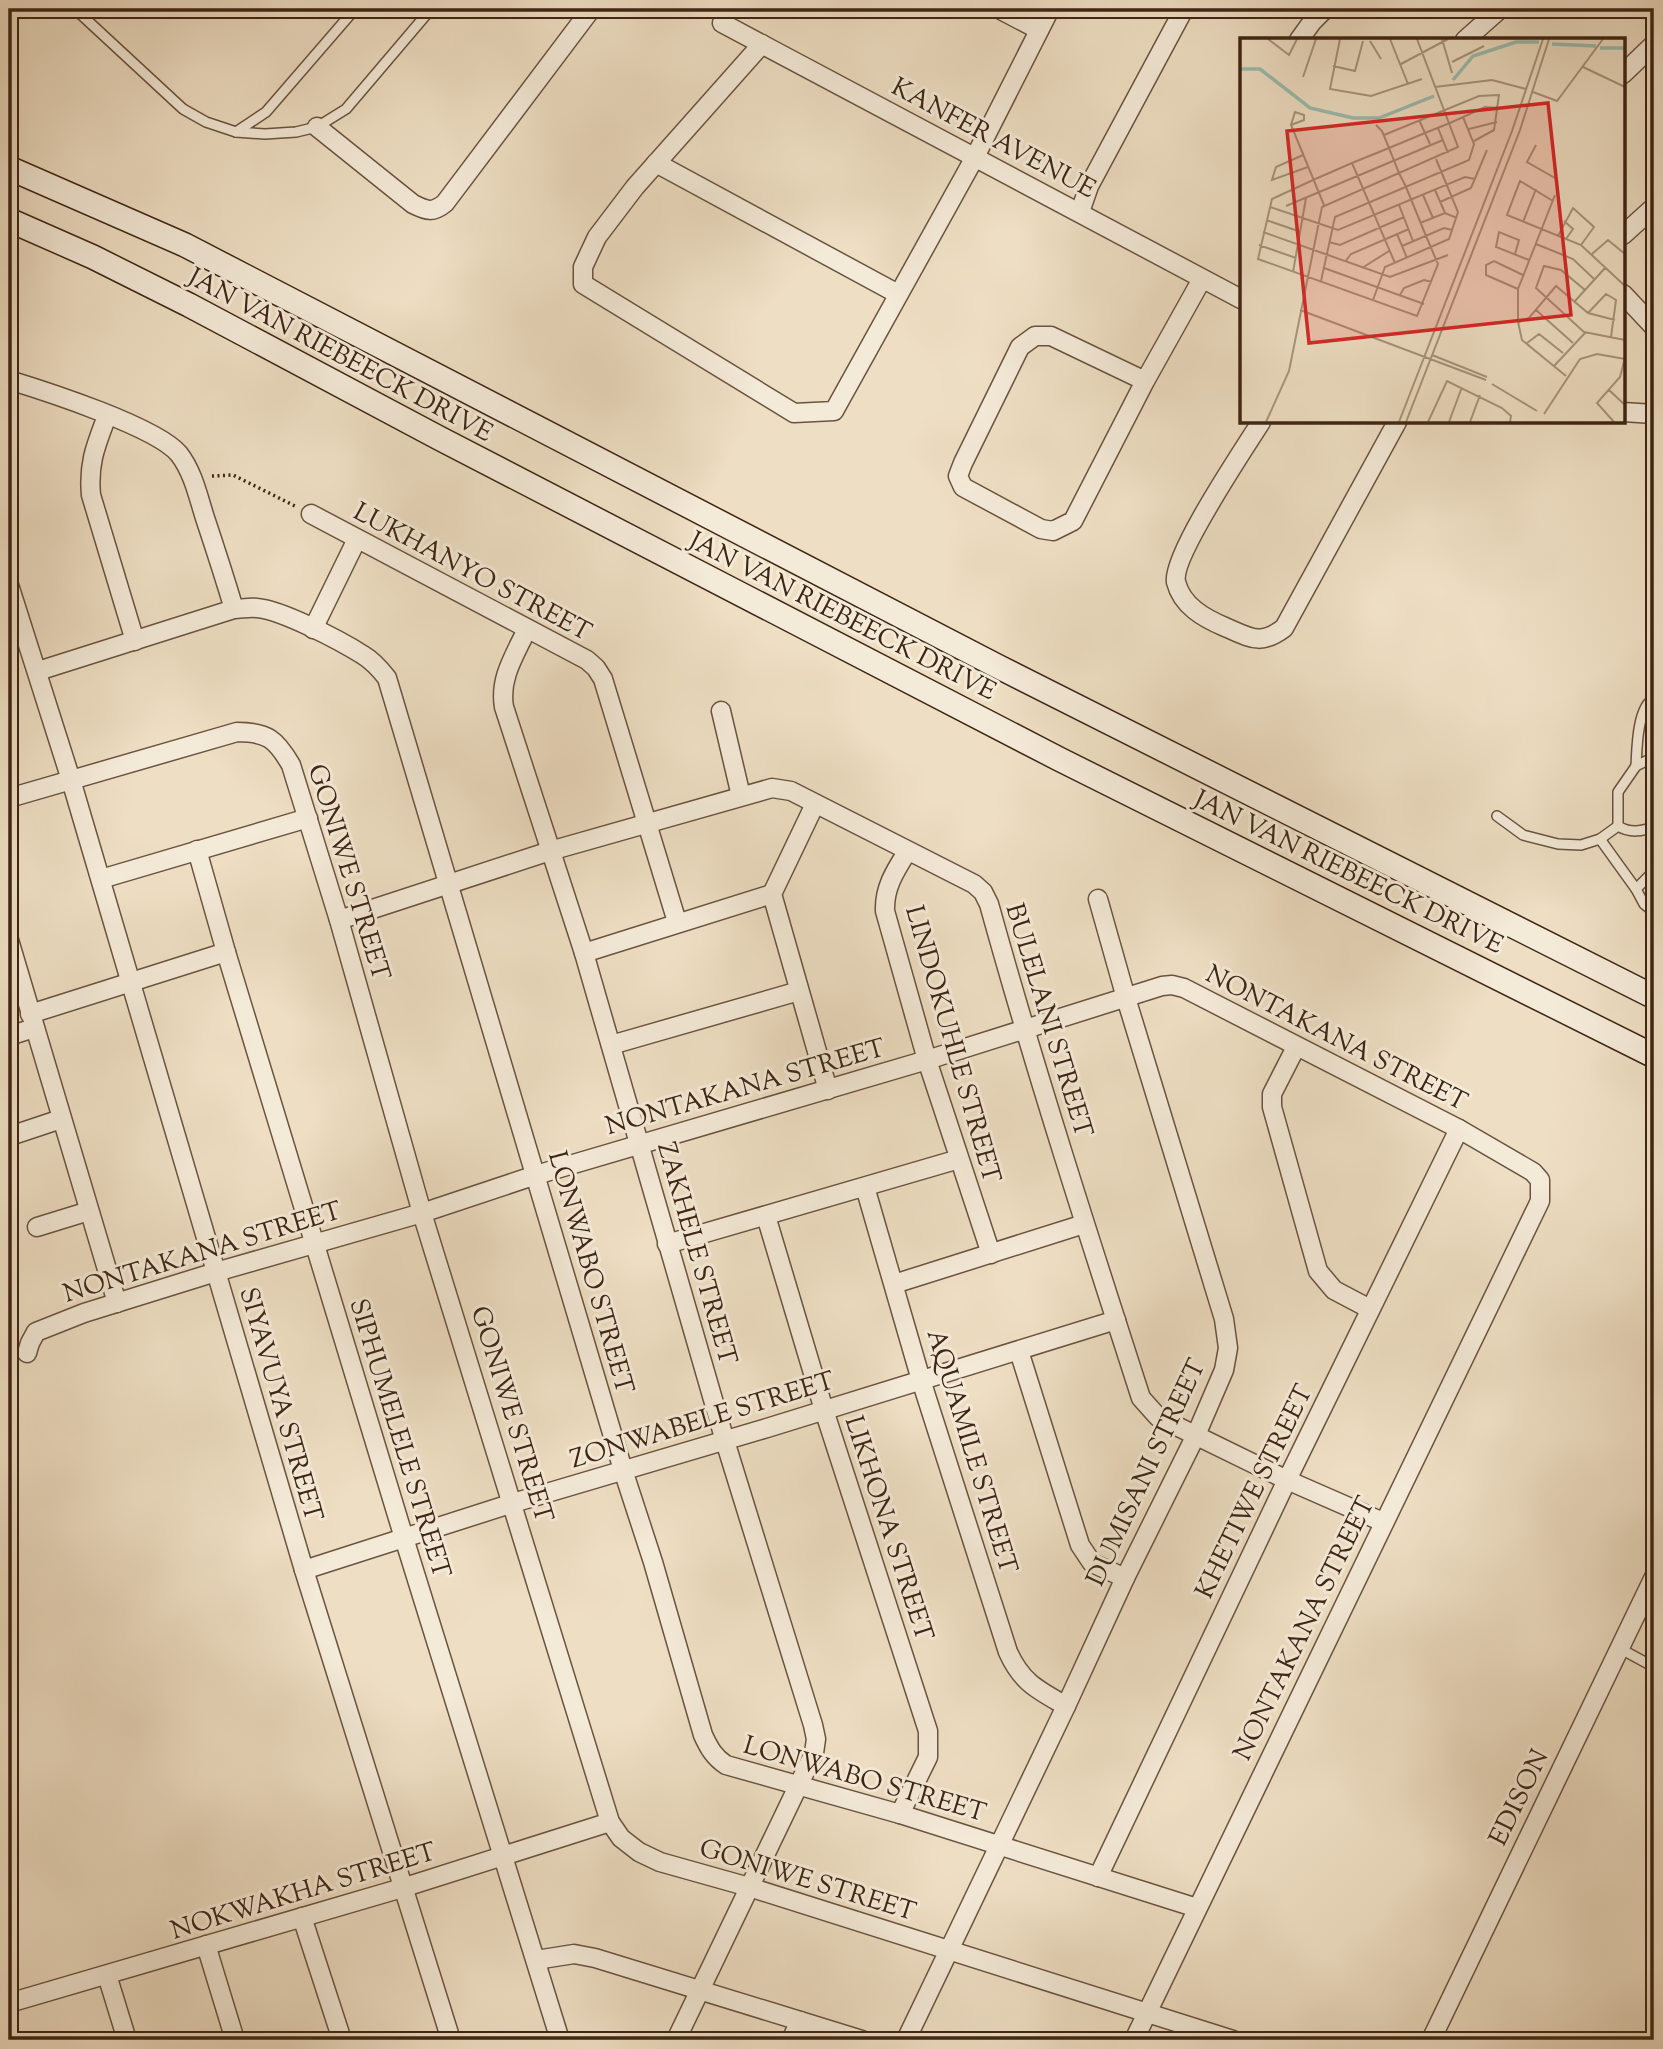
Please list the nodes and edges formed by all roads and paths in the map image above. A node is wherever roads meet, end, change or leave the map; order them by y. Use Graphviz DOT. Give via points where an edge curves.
graph roads {
  1 [pos="75,9"];
  2 [pos="355,9"];
  3 [pos="431,9"];
  4 [pos="999,9"];
  5 [pos="1050,9"];
  6 [pos="1184,9"];
  7 [pos="1325,9"];
  8 [pos="1500,9"];
  9 [pos="586,10"];
  10 [pos="722,23"];
  11 [pos="1040,30"];
  12 [pos="1300,38"];
  13 [pos="1467,38"];
  14 [pos="762,44"];
  15 [pos="1654,44"];
  16 [pos="1624,73"];
  17 [pos="317,127"];
  18 [pos="236,131"];
  19 [pos="975,157"];
  20 [pos="656,163"];
  21 [pos="9,167"];
  22 [pos="1654,207"];
  23 [pos="1080,212"];
  24 [pos="9,220"];
  25 [pos="1624,234"];
  26 [pos="1202,279"];
  27 [pos="898,294"];
  28 [pos="1624,295"];
  29 [pos="1240,298"];
  30 [pos="1654,327"];
  31 [pos="9,380"];
  32 [pos="1145,381"];
  33 [pos="1624,412"];
  34 [pos="1654,414"];
  35 [pos="107,416"];
  36 [pos="1260,424"];
  37 [pos="1396,424"];
  38 [pos="192,478"];
  39 [pos="311,514"];
  40 [pos="357,539"];
  41 [pos="9,585"];
  42 [pos="234,609"];
  43 [pos="313,629"];
  44 [pos="527,629"];
  45 [pos="135,641"];
  46 [pos="38,671"];
  47 [pos="1654,698"];
  48 [pos="721,711"];
  49 [pos="1654,757"];
  50 [pos="1636,766"];
  51 [pos="71,780"];
  52 [pos="741,796"];
  53 [pos="9,798"];
  54 [pos="815,804"];
  55 [pos="1497,816"];
  56 [pos="307,818"];
  57 [pos="648,824"];
  58 [pos="1618,826"];
  59 [pos="1654,826"];
  60 [pos="1600,839"];
  61 [pos="197,850"];
  62 [pos="551,851"];
  63 [pos="907,852"];
  64 [pos="1654,871"];
  65 [pos="101,879"];
  66 [pos="450,884"];
  67 [pos="1636,889"];
  68 [pos="772,894"];
  69 [pos="1098,899"];
  70 [pos="1654,912"];
  71 [pos="339,920"];
  72 [pos="677,922"];
  73 [pos="9,940"];
  74 [pos="226,952"];
  75 [pos="584,953"];
  76 [pos="130,982"];
  77 [pos="799,991"];
  78 [pos="1654,997"];
  79 [pos="1126,998"];
  80 [pos="32,1021"];
  81 [pos="1024,1031"];
  82 [pos="9,1036"];
  83 [pos="611,1045"];
  84 [pos="1296,1047"];
  85 [pos="1654,1056"];
  86 [pos="927,1060"];
  87 [pos="828,1090"];
  88 [pos="61,1119"];
  89 [pos="1459,1129"];
  90 [pos="13,1135"];
  91 [pos="638,1144"];
  92 [pos="959,1159"];
  93 [pos="536,1175"];
  94 [pos="866,1187"];
  95 [pos="89,1211"];
  96 [pos="422,1213"];
  97 [pos="766,1216"];
  98 [pos="1084,1224"];
  99 [pos="37,1227"];
  100 [pos="314,1244"];
  101 [pos="667,1244"];
  102 [pos="991,1254"];
  103 [pos="216,1272"];
  104 [pos="894,1284"];
  105 [pos="117,1303"];
  106 [pos="1370,1308"];
  107 [pos="1116,1320"];
  108 [pos="1019,1351"];
  109 [pos="27,1353"];
  110 [pos="921,1380"];
  111 [pos="824,1410"];
  112 [pos="1196,1435"];
  113 [pos="725,1441"];
  114 [pos="623,1471"];
  115 [pos="1287,1480"];
  116 [pos="513,1503"];
  117 [pos="1383,1522"];
  118 [pos="404,1538"];
  119 [pos="303,1570"];
  120 [pos="1125,1577"];
  121 [pos="1654,1577"];
  122 [pos="1619,1648"];
  123 [pos="1654,1667"];
  124 [pos="1066,1706"];
  125 [pos="798,1784"];
  126 [pos="900,1814"];
  127 [pos="610,1822"];
  128 [pos="1000,1845"];
  129 [pos="501,1858"];
  130 [pos="1098,1877"];
  131 [pos="749,1887"];
  132 [pos="402,1888"];
  133 [pos="1197,1908"];
  134 [pos="302,1917"];
  135 [pos="206,1945"];
  136 [pos="949,1950"];
  137 [pos="536,1960"];
  138 [pos="107,1975"];
  139 [pos="701,1989"];
  140 [pos="9,2003"];
  141 [pos="1146,2014"];
  142 [pos="800,2021"];
  143 [pos="127,2040"];
  144 [pos="235,2040"];
  145 [pos="342,2040"];
  146 [pos="451,2040"];
  147 [pos="560,2040"];
  148 [pos="676,2040"];
  149 [pos="790,2040"];
  150 [pos="862,2040"];
  151 [pos="906,2040"];
  152 [pos="1134,2040"];
  153 [pos="1233,2040"];
  154 [pos="1431,2040"];
  1 -- 18 [label="lane" via="183,109"];
  2 -- 18 [label="lane" via="267,112"];
  3 -- 17 [label="lane" via="346,110"];
  4 -- 11 [label="street"];
  5 -- 11 [label="street"];
  6 -- 23 [label="street" via="1089,186"];
  7 -- 12 [label="street"];
  8 -- 13 [label="street"];
  9 -- 17 [label="street" via="437,209 426,211 413,204"];
  10 -- 14 [label="street, KANFER AVENUE"];
  11 -- 19 [label="street"];
  14 -- 19 [label="street, KANFER AVENUE"];
  14 -- 20 [label="street"];
  15 -- 16 [label="street"];
  17 -- 18 [label="lane" via="265,134"];
  19 -- 23 [label="street, KANFER AVENUE"];
  19 -- 27 [label="street"];
  20 -- 27 [label="street"];
  20 -- 27 [label="street" via="597,237 583,267 583,284 794,413 834,411"];
  21 -- 78 [label="main road, JAN VAN RIEBEECK DRIVE" via="185,245 997,666"];
  22 -- 25 [label="street"];
  23 -- 26 [label="street, KANFER AVENUE"];
  24 -- 85 [label="main road, JAN VAN RIEBEECK DRIVE" via="189,305 1047,752"];
  26 -- 29 [label="street, KANFER AVENUE"];
  26 -- 32 [label="street"];
  28 -- 30 [label="street"];
  31 -- 35 [label="street"];
  32 -- 32 [label="street" via="1073,521 1053,531 1041,529 962,487 958,476 963,463 1020,347 1035,337 1051,336"];
  33 -- 34 [label="street"];
  35 -- 38 [label="street" via="161,439 178,453"];
  35 -- 45 [label="street" via="93,452 91,495"];
  36 -- 37 [label="street" via="1184,550 1175,579 1182,598 1204,618 1255,640 1272,637 1284,628"];
  38 -- 39 [label="path" via="233,475"];
  38 -- 42 [label="street"];
  39 -- 40 [label="street, LUKHANYO STREET"];
  40 -- 43 [label="street"];
  40 -- 44 [label="street, LUKHANYO STREET"];
  41 -- 46 [label="street, SIYAVUYA STREET"];
  42 -- 43 [label="street, LONWABO STREET" via="268,610"];
  42 -- 45 [label="street, LONWABO STREET"];
  43 -- 66 [label="street, LONWABO STREET" via="363,655 387,678"];
  44 -- 57 [label="street, LUKHANYO STREET" via="587,660 603,679"];
  44 -- 62 [label="street, ZAKHELE STREET" via="506,675 502,697"];
  45 -- 46 [label="street, LONWABO STREET"];
  46 -- 51 [label="street, SIYAVUYA STREET"];
  47 -- 50 [label="lane" via="1640,722"];
  48 -- 52 [label="street"];
  49 -- 50 [label="lane"];
  50 -- 58 [label="lane" via="1618,792"];
  51 -- 53 [label="street, GONIWE STREET"];
  51 -- 56 [label="street, GONIWE STREET" via="237,732 257,732 282,748"];
  51 -- 65 [label="street, SIYAVUYA STREET"];
  52 -- 54 [label="street, BULELANI STREET" via="783,789"];
  52 -- 57 [label="street, BULELANI STREET"];
  54 -- 63 [label="street, BULELANI STREET"];
  54 -- 68 [label="street"];
  55 -- 60 [label="lane" via="1523,835 1558,844 1581,845"];
  56 -- 61 [label="street"];
  56 -- 71 [label="street, GONIWE STREET"];
  57 -- 62 [label="street, BULELANI STREET"];
  57 -- 72 [label="street, LUKHANYO STREET"];
  58 -- 59 [label="lane" via="1626,831"];
  58 -- 60 [label="lane"];
  60 -- 67 [label="lane"];
  61 -- 65 [label="street"];
  61 -- 74 [label="street, SIPHUMELELE STREET"];
  62 -- 66 [label="street, BULELANI STREET"];
  62 -- 75 [label="street, ZAKHELE STREET"];
  63 -- 81 [label="street, BULELANI STREET" via="983,892"];
  63 -- 86 [label="street, LINDOKUHLE STREET" via="888,887 886,911"];
  64 -- 67 [label="lane"];
  65 -- 76 [label="street, SIYAVUYA STREET"];
  66 -- 71 [label="street, BULELANI STREET"];
  66 -- 93 [label="street, LONWABO STREET"];
  67 -- 70 [label="lane" via="1644,905"];
  68 -- 72 [label="street"];
  68 -- 77 [label="street"];
  69 -- 79 [label="street, DUMISANI STREET"];
  71 -- 96 [label="street, GONIWE STREET"];
  72 -- 75 [label="street"];
  73 -- 80 [label="street"];
  74 -- 76 [label="street"];
  74 -- 100 [label="street, SIPHUMELELE STREET"];
  75 -- 83 [label="street, ZAKHELE STREET"];
  76 -- 80 [label="street"];
  76 -- 103 [label="street, SIYAVUYA STREET"];
  77 -- 83 [label="street"];
  77 -- 87 [label="street"];
  79 -- 81 [label="street, NONTAKANA STREET"];
  79 -- 84 [label="street, NONTAKANA STREET" via="1162,986 1184,988"];
  79 -- 112 [label="street, DUMISANI STREET" via="1224,1320 1228,1348 1224,1370"];
  80 -- 82 [label="street"];
  80 -- 88 [label="street"];
  81 -- 86 [label="street, NONTAKANA STREET"];
  81 -- 98 [label="street, BULELANI STREET"];
  83 -- 91 [label="street, ZAKHELE STREET"];
  84 -- 89 [label="street, NONTAKANA STREET"];
  84 -- 106 [label="street" via="1277,1080 1272,1107 1314,1258 1334,1290"];
  86 -- 87 [label="street, NONTAKANA STREET"];
  86 -- 92 [label="street, LINDOKUHLE STREET"];
  87 -- 91 [label="street, NONTAKANA STREET"];
  88 -- 90 [label="street"];
  88 -- 95 [label="street"];
  89 -- 106 [label="street, KHETIWE STREET"];
  89 -- 117 [label="street, NONTAKANA STREET" via="1533,1172 1539,1180 1540,1201"];
  91 -- 93 [label="street, NONTAKANA STREET"];
  91 -- 101 [label="street, ZAKHELE STREET"];
  92 -- 94 [label="street"];
  92 -- 102 [label="street, LINDOKUHLE STREET"];
  93 -- 96 [label="street, NONTAKANA STREET"];
  93 -- 114 [label="street, LONWABO STREET"];
  94 -- 97 [label="street"];
  94 -- 104 [label="street, AQUAMILE STREET"];
  95 -- 99 [label="street"];
  95 -- 105 [label="street"];
  96 -- 100 [label="street, NONTAKANA STREET"];
  96 -- 116 [label="street, GONIWE STREET"];
  97 -- 101 [label="street"];
  97 -- 111 [label="street, LIKHONA STREET"];
  98 -- 102 [label="street"];
  98 -- 107 [label="street, BULELANI STREET"];
  100 -- 103 [label="street, NONTAKANA STREET"];
  100 -- 118 [label="street, SIPHUMELELE STREET"];
  101 -- 113 [label="street, ZAKHELE STREET"];
  102 -- 104 [label="street"];
  103 -- 105 [label="street, NONTAKANA STREET"];
  103 -- 119 [label="street, SIYAVUYA STREET"];
  104 -- 110 [label="street, AQUAMILE STREET"];
  105 -- 109 [label="street, NONTAKANA STREET" via="36,1332"];
  106 -- 115 [label="street, KHETIWE STREET"];
  107 -- 108 [label="street, ZONWABELE STREET"];
  107 -- 112 [label="street, BULELANI STREET" via="1148,1409"];
  108 -- 110 [label="street, ZONWABELE STREET"];
  108 -- 120 [label="street" via="1080,1545 1092,1563"];
  110 -- 111 [label="street, ZONWABELE STREET"];
  110 -- 124 [label="street, AQUAMILE STREET" via="1015,1667 1033,1687"];
  111 -- 113 [label="street, ZONWABELE STREET"];
  111 -- 126 [label="street, LIKHONA STREET" via="928,1731 928,1757"];
  112 -- 115 [label="street, BULELANI STREET"];
  112 -- 120 [label="street, DUMISANI STREET"];
  113 -- 114 [label="street, ZONWABELE STREET"];
  113 -- 125 [label="street, ZAKHELE STREET" via="816,1739"];
  114 -- 116 [label="street, ZONWABELE STREET"];
  114 -- 125 [label="street, LONWABO STREET" via="709,1749 726,1765"];
  115 -- 117 [label="street, BULELANI STREET"];
  115 -- 130 [label="street, KHETIWE STREET"];
  116 -- 118 [label="street, ZONWABELE STREET"];
  116 -- 127 [label="street, GONIWE STREET"];
  117 -- 133 [label="street, NONTAKANA STREET"];
  118 -- 119 [label="street, ZONWABELE STREET"];
  118 -- 129 [label="street, SIPHUMELELE STREET"];
  119 -- 132 [label="street, SIYAVUYA STREET"];
  120 -- 124 [label="street, DUMISANI STREET"];
  121 -- 122 [label="street, EDISON"];
  122 -- 123 [label="lane"];
  122 -- 154 [label="street, EDISON"];
  124 -- 128 [label="street, DUMISANI STREET"];
  125 -- 126 [label="street, LONWABO STREET"];
  125 -- 131 [label="street, ZAKHELE STREET"];
  126 -- 128 [label="street, LONWABO STREET"];
  127 -- 129 [label="street, NOKWAKHA STREET"];
  127 -- 131 [label="street, GONIWE STREET" via="621,1838 660,1862"];
  128 -- 130 [label="street, LONWABO STREET"];
  128 -- 136 [label="street, DUMISANI STREET"];
  129 -- 132 [label="street, NOKWAKHA STREET"];
  129 -- 137 [label="street, SIPHUMELELE STREET"];
  130 -- 133 [label="street, LONWABO STREET"];
  131 -- 136 [label="street, GONIWE STREET"];
  131 -- 139 [label="street"];
  132 -- 134 [label="street, NOKWAKHA STREET"];
  132 -- 146 [label="street, SIYAVUYA STREET"];
  133 -- 141 [label="street, NONTAKANA STREET"];
  134 -- 135 [label="street, NOKWAKHA STREET"];
  134 -- 145 [label="street"];
  135 -- 138 [label="street, NOKWAKHA STREET"];
  135 -- 144 [label="street"];
  136 -- 141 [label="street, GONIWE STREET"];
  136 -- 151 [label="street, DUMISANI STREET"];
  137 -- 139 [label="street" via="584,1956"];
  137 -- 147 [label="street, SIPHUMELELE STREET"];
  138 -- 140 [label="street, NOKWAKHA STREET"];
  138 -- 143 [label="street"];
  139 -- 142 [label="street"];
  139 -- 148 [label="street"];
  141 -- 152 [label="street"];
  141 -- 153 [label="street, GONIWE STREET"];
  142 -- 149 [label="street"];
  142 -- 150 [label="street"];
}
